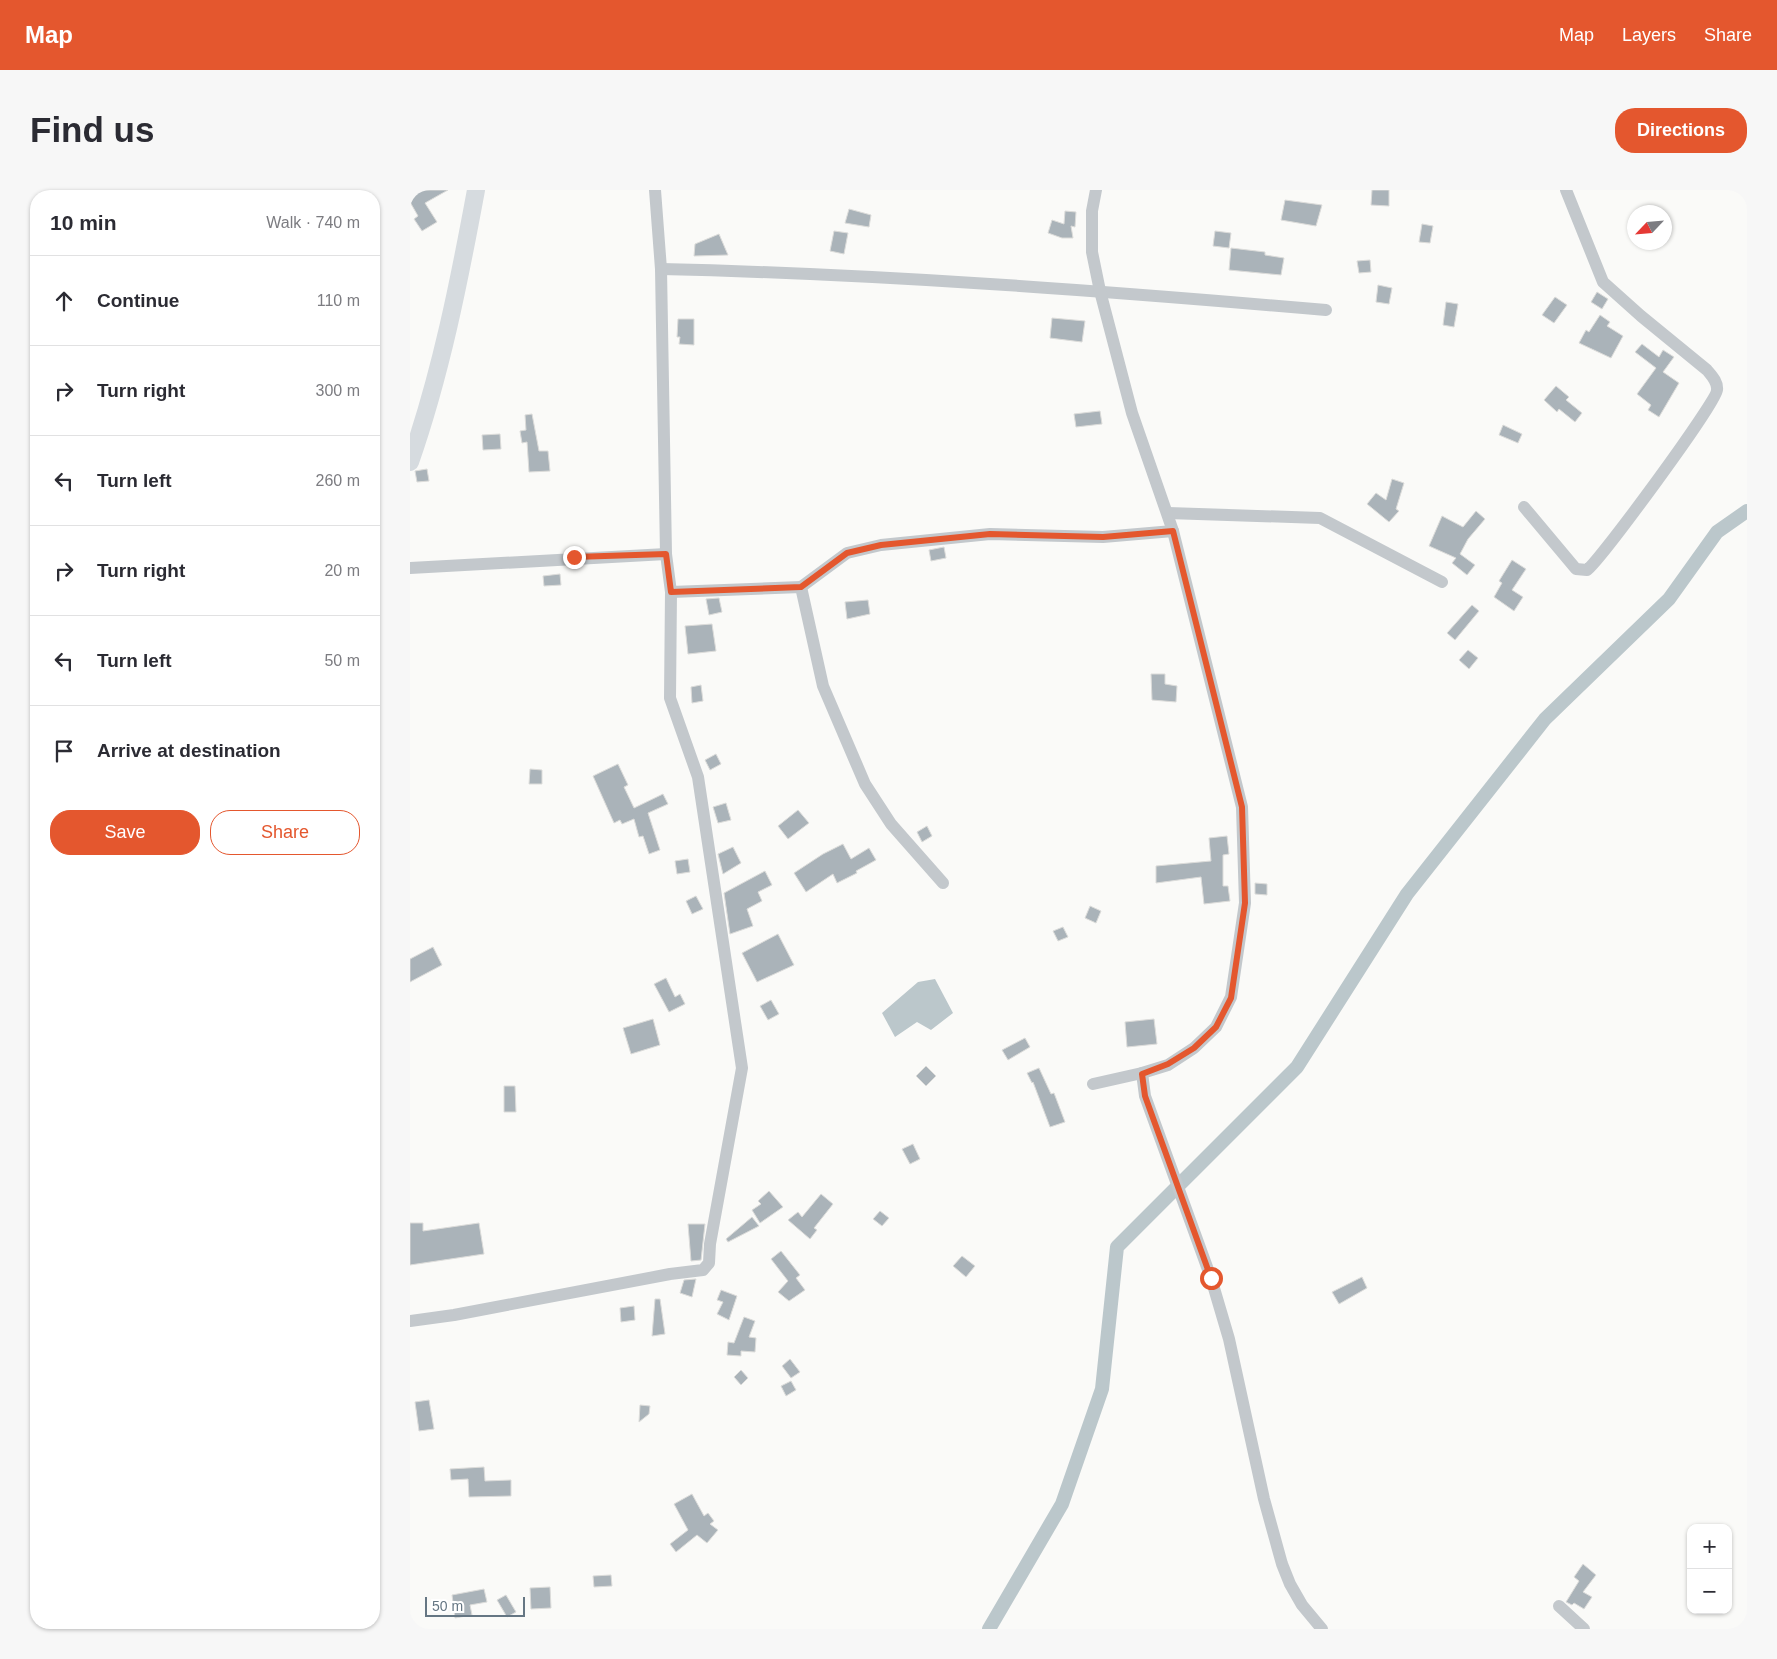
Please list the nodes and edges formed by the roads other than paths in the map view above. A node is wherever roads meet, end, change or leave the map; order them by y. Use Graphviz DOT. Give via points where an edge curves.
graph roads {
  1 [pos="476,190"];
  2 [pos="655,190"];
  3 [pos="1096,190"];
  4 [pos="1566,190"];
  5 [pos="661,269"];
  6 [pos="1100,291"];
  7 [pos="1326,310"];
  8 [pos="410,462"];
  9 [pos="1524,508"];
  10 [pos="1168,514"];
  11 [pos="1173,531"];
  12 [pos="666,554"];
  13 [pos="410,568"];
  14 [pos="1442,582"];
  15 [pos="801,587"];
  16 [pos="671,592"];
  17 [pos="944,883"];
  18 [pos="1142,1074"];
  19 [pos="1093,1084"];
  20 [pos="410,1321"];
  21 [pos="1559,1606"];
  22 [pos="1322,1629"];
  23 [pos="1584,1629"];
  1 -- 8 [label="main road" via="455,304 424,423"];
  2 -- 5 [label="street"];
  3 -- 6 [label="street" via="1092,211 1092,252"];
  4 -- 9 [label="street" via="1603,282 1707,370 1716,381 1718,391 1606,550 1587,570 1576,569"];
  5 -- 6 [label="street" via="781,272"];
  5 -- 12 [label="street"];
  6 -- 7 [label="street"];
  6 -- 10 [label="street" via="1132,413"];
  10 -- 11 [label="street"];
  10 -- 14 [label="street" via="1320,518"];
  11 -- 15 [label="street" via="1103,537 990,534 881,545 847,553"];
  11 -- 18 [label="street" via="1242,807 1245,903 1231,998 1216,1027 1194,1048"];
  12 -- 13 [label="street"];
  12 -- 16 [label="street"];
  15 -- 16 [label="street"];
  15 -- 17 [label="street" via="823,686 865,784 891,824"];
  16 -- 20 [label="street" via="670,698 698,777 742,1068 709,1263 703,1270"];
  18 -- 19 [label="street"];
  18 -- 22 [label="street" via="1145,1096 1211,1278 1229,1339 1264,1499 1282,1564 1302,1605"];
  21 -- 23 [label="street"];
}
